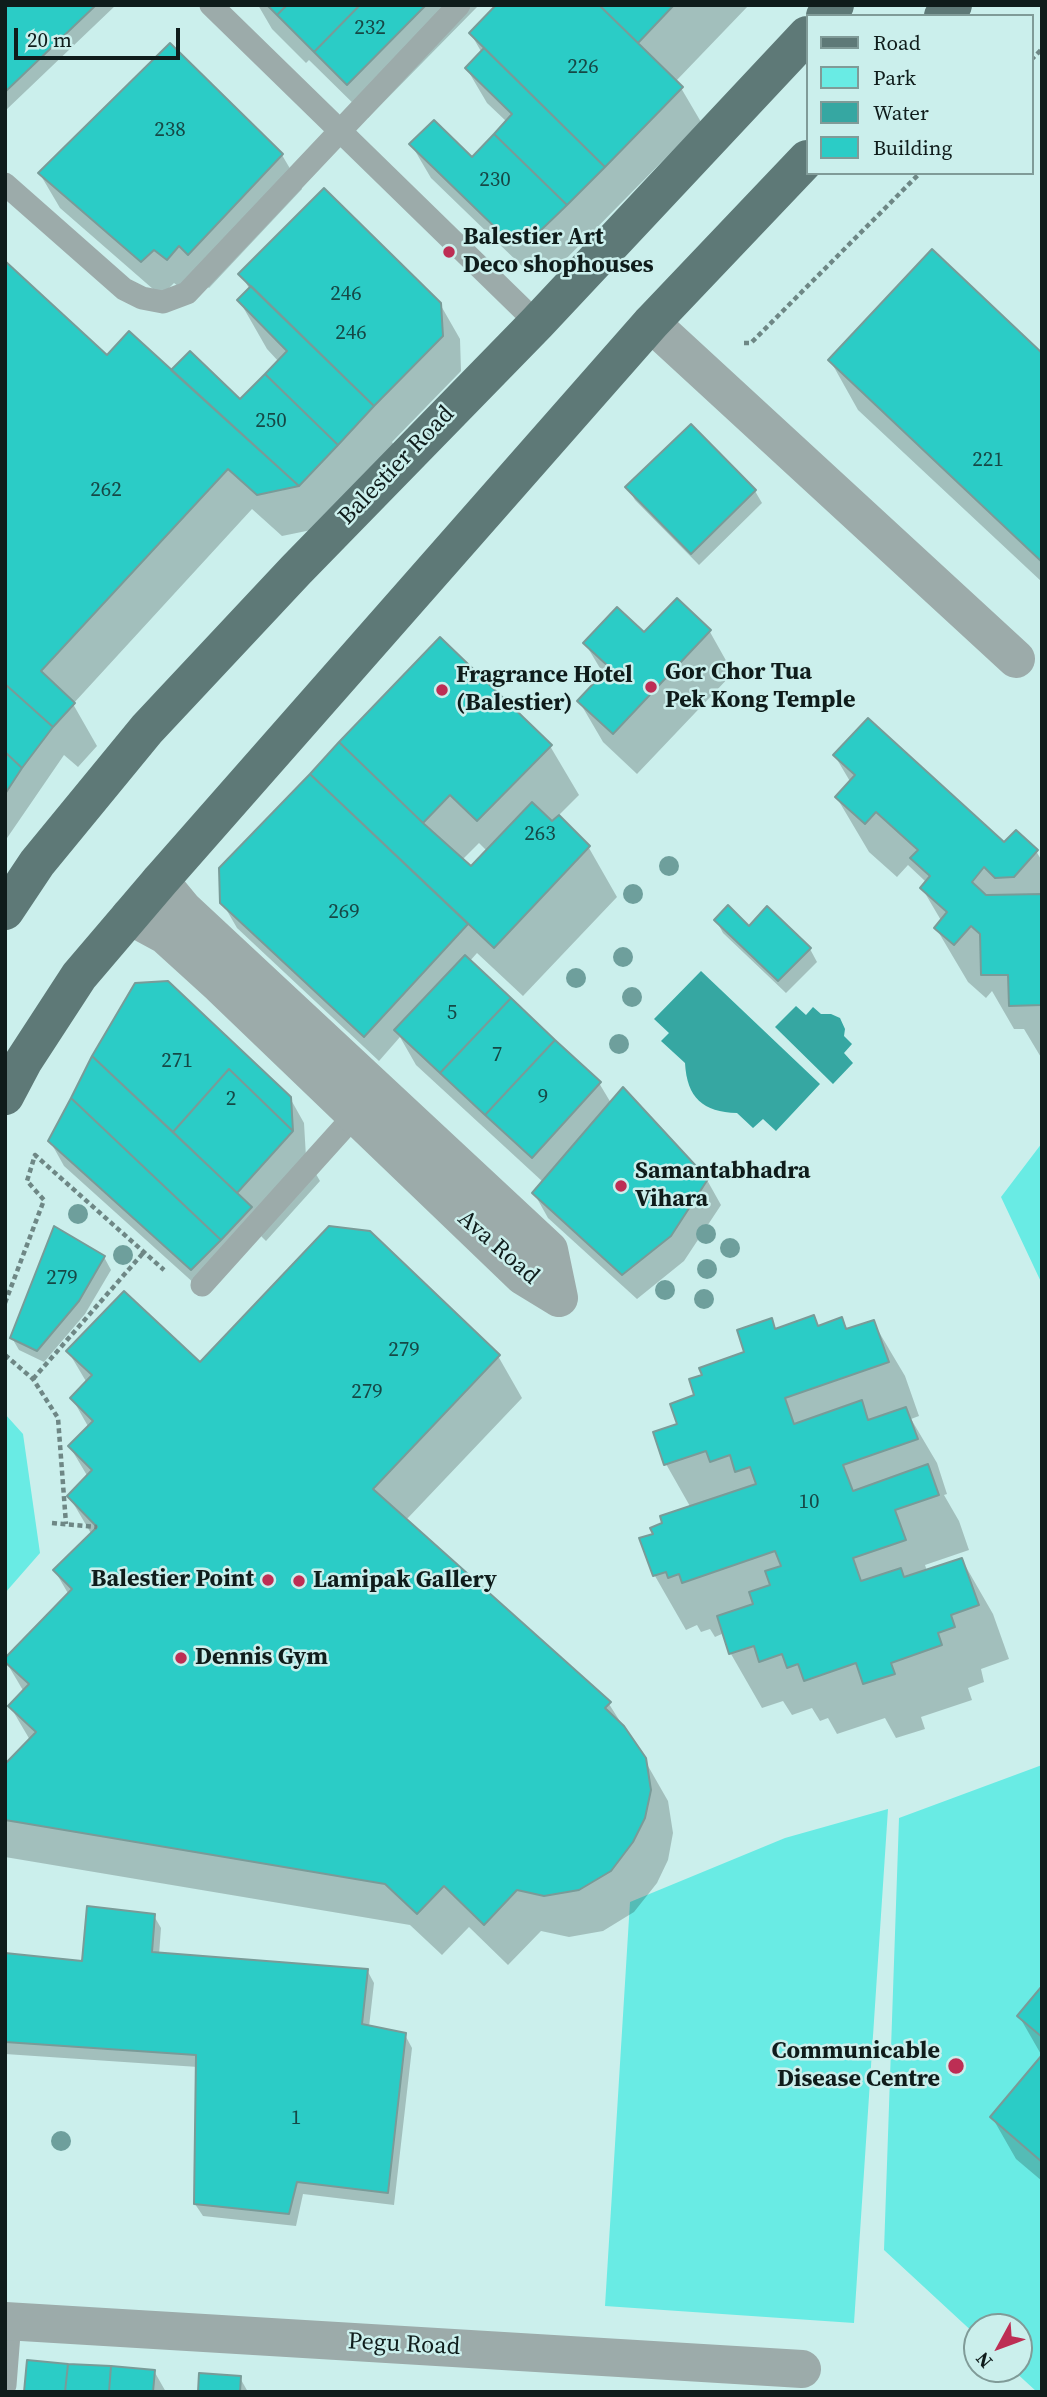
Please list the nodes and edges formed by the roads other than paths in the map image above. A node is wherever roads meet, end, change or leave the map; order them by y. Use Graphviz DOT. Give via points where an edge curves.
graph roads {
  1 [pos="211,5"];
  2 [pos="459,5"];
  3 [pos="806,36"];
  4 [pos="342,132"];
  5 [pos="806,160"];
  6 [pos="5,184"];
  7 [pos="537,323"];
  8 [pos="651,323"];
  9 [pos="1016,659"];
  10 [pos="160,881"];
  11 [pos="5,911"];
  12 [pos="130,916"];
  13 [pos="14,1056"];
  14 [pos="5,1096"];
  15 [pos="355,1115"];
  16 [pos="202,1285"];
  17 [pos="8,2321"];
  18 [pos="802,2369"];
  19 [pos="5,2385"];
  1 -- 4 [label="lane"];
  2 -- 4 [label="lane"];
  3 -- 7 [label="main road, Balestier Road"];
  4 -- 6 [label="lane" via="187,293 163,302 124,289"];
  4 -- 7 [label="lane"];
  5 -- 8 [label="main road"];
  7 -- 11 [label="main road, Balestier Road" via="147,729 37,863"];
  8 -- 9 [label="street"];
  8 -- 10 [label="main road"];
  10 -- 12 [label="main road"];
  10 -- 15 [label="street, Ava Road" via="184,910 549,1250 559,1298 523,1276"];
  12 -- 13 [label="main road"];
  12 -- 15 [label="street, Ava Road" via="165,935"];
  13 -- 14 [label="main road"];
  15 -- 16 [label="lane"];
  17 -- 18 [label="street, Pegu Road"];
  17 -- 19 [label="lane"];
}
